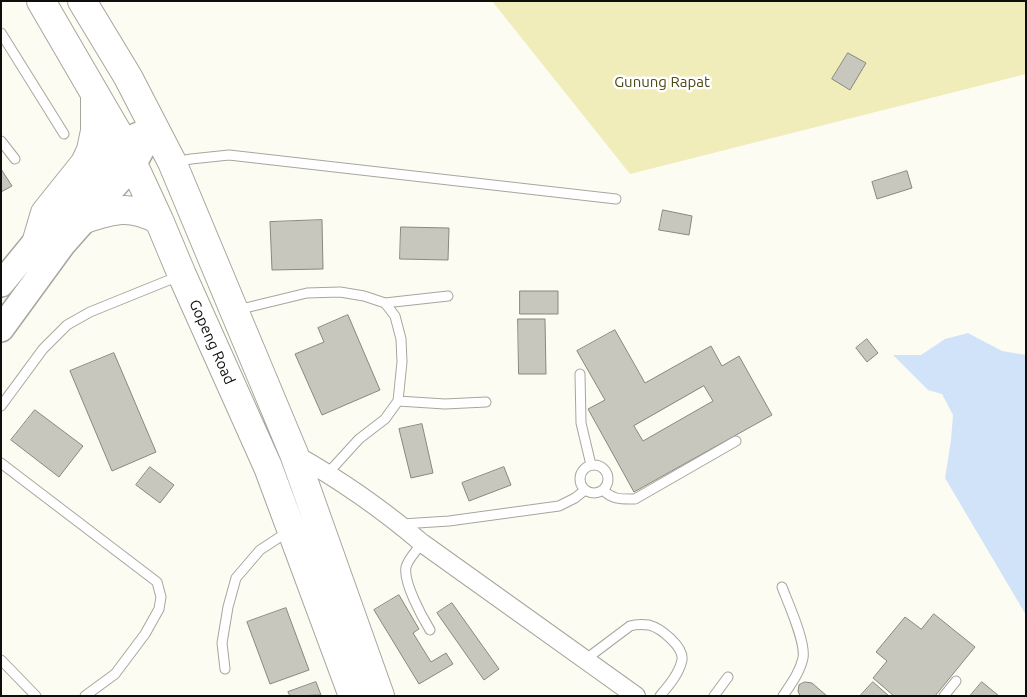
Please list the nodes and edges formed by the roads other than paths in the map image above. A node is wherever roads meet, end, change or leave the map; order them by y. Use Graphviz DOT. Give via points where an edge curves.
graph roads {
  1 [pos="41,1"];
  2 [pos="82,1"];
  3 [pos="1,33"];
  4 [pos="95,97"];
  5 [pos="154,127"];
  6 [pos="64,134"];
  7 [pos="1,141"];
  8 [pos="128,154"];
  9 [pos="15,159"];
  10 [pos="172,162"];
  11 [pos="616,199"];
  12 [pos="85,219"];
  13 [pos="159,220"];
  14 [pos="38,240"];
  15 [pos="182,275"];
  16 [pos="1,284"];
  17 [pos="448,296"];
  18 [pos="384,303"];
  19 [pos="234,311"];
  20 [pos="1,329"];
  21 [pos="580,374"];
  22 [pos="398,401"];
  23 [pos="486,402"];
  24 [pos="1,406"];
  25 [pos="736,441"];
  26 [pos="294,454"];
  27 [pos="1,463"];
  28 [pos="591,465"];
  29 [pos="268,467"];
  30 [pos="328,473"];
  31 [pos="585,490"];
  32 [pos="603,490"];
  33 [pos="399,524"];
  34 [pos="291,530"];
  35 [pos="422,543"];
  36 [pos="782,587"];
  37 [pos="430,630"];
  38 [pos="586,659"];
  39 [pos="1,660"];
  40 [pos="225,669"];
  41 [pos="728,677"];
  42 [pos="956,681"];
  43 [pos="36,696"];
  44 [pos="85,696"];
  45 [pos="353,696"];
  46 [pos="380,696"];
  47 [pos="636,696"];
  48 [pos="660,696"];
  49 [pos="714,696"];
  50 [pos="783,696"];
  51 [pos="944,696"];
  1 -- 4 [label="highway, Gopeng Road"];
  2 -- 5 [label="highway, Gopeng Road"];
  3 -- 6 [label="lane"];
  4 -- 8 [label="highway, Gopeng Road"];
  4 -- 14 [label="highway" via="91,150 85,163 46,213"];
  5 -- 8 [label="main road"];
  5 -- 10 [label="highway, Gopeng Road"];
  7 -- 9 [label="lane"];
  8 -- 12 [label="main road"];
  8 -- 13 [label="highway, Gopeng Road"];
  8 -- 14 [label="main road"];
  10 -- 11 [label="lane" via="229,156"];
  10 -- 19 [label="highway, Gopeng Road"];
  12 -- 13 [label="highway" via="110,210 130,210"];
  12 -- 20 [label="main road"];
  13 -- 15 [label="highway, Gopeng Road"];
  14 -- 16 [label="main road"];
  15 -- 24 [label="lane" via="112,302 68,325 44,349"];
  15 -- 29 [label="highway, Gopeng Road"];
  17 -- 18 [label="lane"];
  18 -- 19 [label="lane" via="340,292 307,293"];
  18 -- 22 [label="lane" via="395,316 401,339"];
  19 -- 26 [label="highway, Gopeng Road"];
  21 -- 28 [label="lane" via="581,423"];
  22 -- 23 [label="lane"];
  22 -- 30 [label="lane" via="385,419 359,439"];
  25 -- 32 [label="lane" via="635,499 611,498"];
  26 -- 29 [label="street"];
  26 -- 30 [label="street"];
  26 -- 46 [label="highway, Gopeng Road"];
  27 -- 44 [label="lane" via="157,582 161,597 159,609 145,634 115,674"];
  28 -- 31 [label="lane" via="580,479"];
  28 -- 32 [label="lane" via="603,468 607,473 609,479"];
  29 -- 34 [label="highway, Gopeng Road"];
  30 -- 33 [label="street"];
  31 -- 32 [label="lane" via="597,493"];
  31 -- 33 [label="lane" via="560,506 449,521"];
  33 -- 35 [label="street"];
  34 -- 40 [label="lane" via="260,550 236,578 222,643"];
  34 -- 45 [label="highway, Gopeng Road"];
  35 -- 37 [label="lane" via="406,565 406,573 420,614"];
  35 -- 38 [label="street"];
  36 -- 50 [label="lane" via="799,632 804,656 798,674"];
  38 -- 47 [label="street"];
  38 -- 48 [label="lane" via="630,626 650,625 679,647 682,658 676,675"];
  39 -- 43 [label="lane"];
  41 -- 49 [label="lane"];
  42 -- 51 [label="lane"];
}
